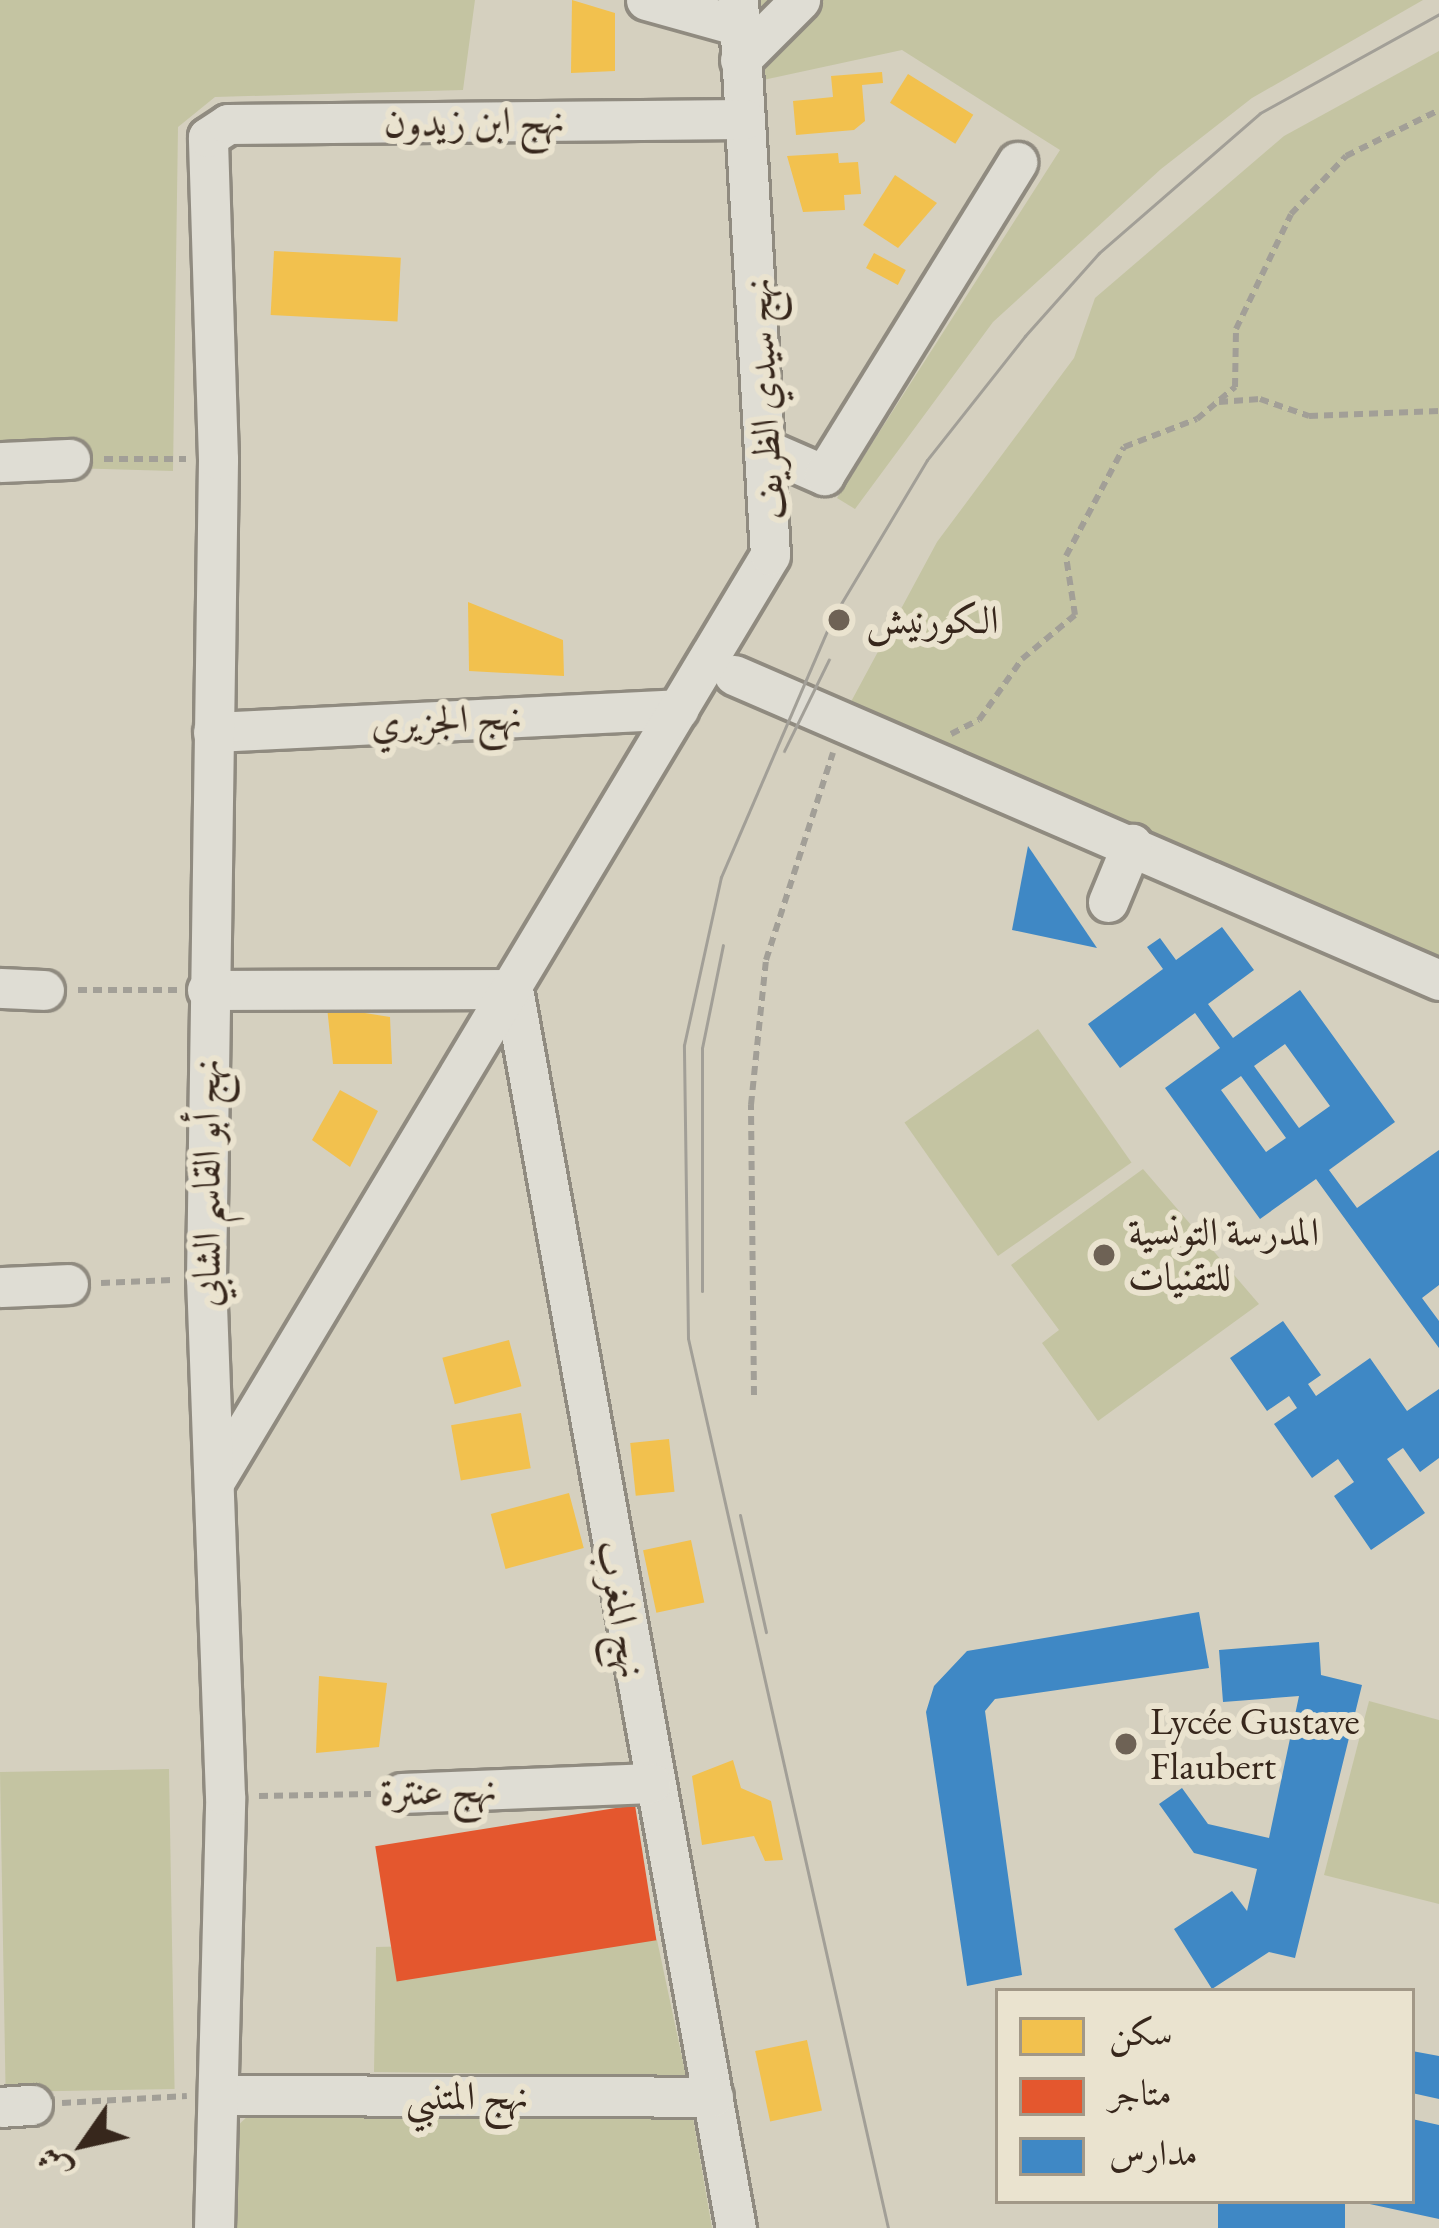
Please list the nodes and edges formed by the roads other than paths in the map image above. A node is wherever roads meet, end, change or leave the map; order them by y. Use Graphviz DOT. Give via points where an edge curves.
graph roads {
  1 [pos="646,0"];
  2 [pos="800,0"];
  3 [pos="740,29"];
  4 [pos="745,119"];
  5 [pos="208,137"];
  6 [pos="1018,162"];
  7 [pos="771,452"];
  8 [pos="70,459"];
  9 [pos="0,463"];
  10 [pos="734,675"];
  11 [pos="678,709"];
  12 [pos="213,731"];
  13 [pos="1132,844"];
  14 [pos="1108,902"];
  15 [pos="1439,980"];
  16 [pos="0,988"];
  17 [pos="513,989"];
  18 [pos="44,990"];
  19 [pos="207,990"];
  20 [pos="68,1284"];
  21 [pos="0,1287"];
  22 [pos="216,1479"];
  23 [pos="651,1783"];
  24 [pos="403,1793"];
  25 [pos="220,2095"];
  26 [pos="713,2097"];
  27 [pos="214,2228"];
  28 [pos="736,2228"];
  1 -- 3 [label="street"];
  2 -- 3 [label="street"];
  3 -- 4 [label="street, نهج سيدي الظريف"];
  4 -- 5 [label="street, نهج ابن زيدون" via="228,124"];
  4 -- 7 [label="street, نهج سيدي الظريف"];
  5 -- 12 [label="street, نهج أبو القاسم الشابي" via="218,459"];
  6 -- 7 [label="street" via="824,475"];
  7 -- 11 [label="street, نهج سيدي الظريف" via="770,555"];
  8 -- 9 [label="street"];
  10 -- 13 [label="street" via="842,728 924,754"];
  11 -- 12 [label="street, نهج الجزيري"];
  11 -- 17 [label="street, نهج سيدي الظريف"];
  12 -- 19 [label="street, نهج أبو القاسم الشابي"];
  13 -- 14 [label="street"];
  13 -- 15 [label="street"];
  16 -- 18 [label="street"];
  17 -- 19 [label="street"];
  17 -- 22 [label="street, نهج سيدي الظريف"];
  17 -- 23 [label="street, نهج المغرب"];
  19 -- 22 [label="street, نهج أبو القاسم الشابي" via="206,1279"];
  20 -- 21 [label="street"];
  22 -- 25 [label="street, نهج أبو القاسم الشابي" via="225,1796"];
  23 -- 24 [label="street, نهج عنترة"];
  23 -- 26 [label="street, نهج المغرب"];
  25 -- 26 [label="street, نهج المتنبي"];
  25 -- 27 [label="street, نهج أبو القاسم الشابي"];
  26 -- 28 [label="street, نهج المغرب"];
}
